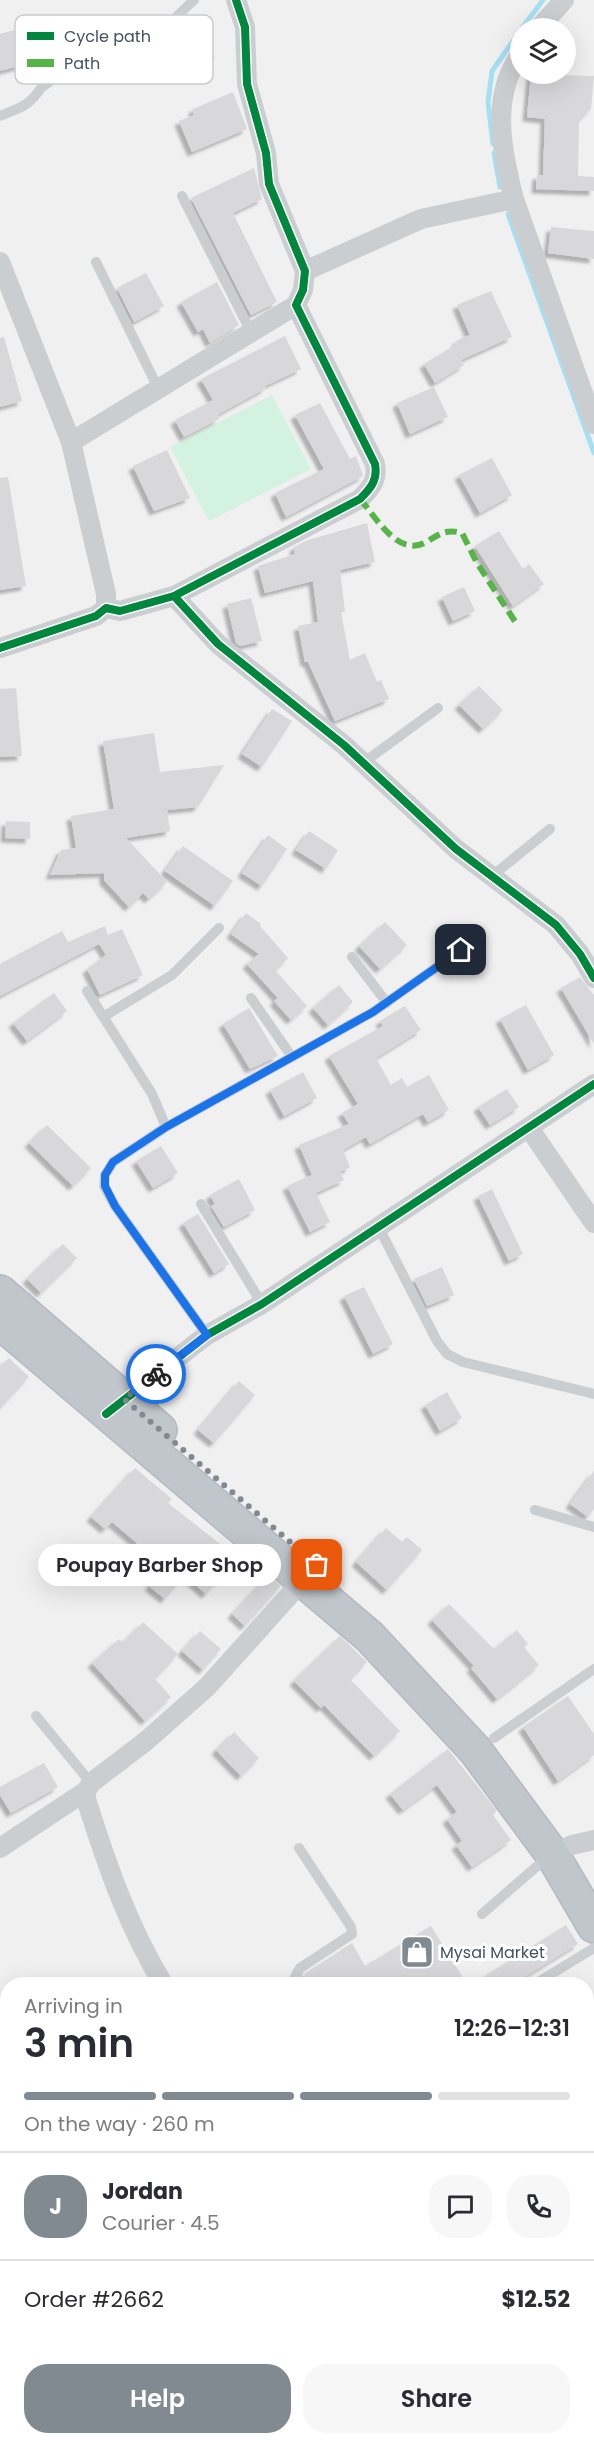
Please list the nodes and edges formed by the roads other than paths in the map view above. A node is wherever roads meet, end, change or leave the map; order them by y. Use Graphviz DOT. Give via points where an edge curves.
graph roads {
  1 [pos="194,0"];
  2 [pos="236,0"];
  3 [pos="564,0"];
  4 [pos="178,15"];
  5 [pos="548,18"];
  6 [pos="510,77"];
  7 [pos="46,84"];
  8 [pos="0,116"];
  9 [pos="182,196"];
  10 [pos="514,199"];
  11 [pos="96,262"];
  12 [pos="1,269"];
  13 [pos="305,272"];
  14 [pos="296,305"];
  15 [pos="251,332"];
  16 [pos="158,388"];
  17 [pos="594,424"];
  18 [pos="70,442"];
  19 [pos="174,596"];
  20 [pos="106,608"];
  21 [pos="0,648"];
  22 [pos="438,708"];
  23 [pos="363,763"];
  24 [pos="550,829"];
  25 [pos="492,876"];
  26 [pos="219,928"];
  27 [pos="461,950"];
  28 [pos="352,957"];
  29 [pos="594,978"];
  30 [pos="87,991"];
  31 [pos="250,998"];
  32 [pos="387,1002"];
  33 [pos="103,1017"];
  34 [pos="292,1057"];
  35 [pos="594,1084"];
  36 [pos="166,1127"];
  37 [pos="529,1128"];
  38 [pos="201,1204"];
  39 [pos="594,1223"];
  40 [pos="379,1228"];
  41 [pos="0,1292"];
  42 [pos="262,1304"];
  43 [pos="0,1322"];
  44 [pos="207,1335"];
  45 [pos="594,1394"];
  46 [pos="115,1406"];
  47 [pos="535,1510"];
  48 [pos="594,1527"];
  49 [pos="304,1579"];
  50 [pos="594,1669"];
  51 [pos="36,1716"];
  52 [pos="494,1738"];
  53 [pos="89,1787"];
  54 [pos="572,1846"];
  55 [pos="0,1848"];
  56 [pos="299,1848"];
  57 [pos="594,1880"];
  58 [pos="482,1914"];
  59 [pos="594,1926"];
  60 [pos="594,1948"];
  61 [pos="158,1977"];
  62 [pos="295,1977"];
  63 [pos="546,1977"];
  1 -- 4 [label="lane"];
  2 -- 13 [label="street" via="245,27 247,84 266,153 269,184"];
  3 -- 5 [label="street"];
  6 -- 10 [label="street" via="502,94 502,138"];
  7 -- 8 [label="lane" via="36,99"];
  9 -- 15 [label="lane"];
  10 -- 13 [label="street" via="421,219"];
  10 -- 17 [label="street"];
  11 -- 16 [label="lane"];
  12 -- 18 [label="street"];
  13 -- 14 [label="street"];
  14 -- 15 [label="street"];
  14 -- 19 [label="street" via="375,464 374,483 360,500"];
  15 -- 16 [label="street"];
  16 -- 18 [label="street"];
  18 -- 20 [label="street"];
  19 -- 20 [label="street" via="120,611"];
  19 -- 23 [label="street" via="218,644"];
  20 -- 21 [label="street" via="96,616"];
  22 -- 23 [label="lane"];
  23 -- 25 [label="street" via="456,849"];
  24 -- 25 [label="lane"];
  25 -- 29 [label="street" via="556,925"];
  26 -- 33 [label="lane" via="172,975"];
  27 -- 32 [label="lane"];
  28 -- 32 [label="lane"];
  30 -- 33 [label="lane"];
  31 -- 34 [label="lane"];
  32 -- 34 [label="lane"];
  33 -- 36 [label="lane" via="152,1094"];
  34 -- 36 [label="lane"];
  35 -- 37 [label="street"];
  36 -- 44 [label="lane" via="113,1162 105,1175 105,1186 115,1206"];
  37 -- 39 [label="street"];
  37 -- 40 [label="street"];
  38 -- 42 [label="lane"];
  40 -- 42 [label="street"];
  40 -- 45 [label="lane" via="447,1354 464,1362"];
  41 -- 46 [label="highway"];
  42 -- 44 [label="street"];
  43 -- 46 [label="highway"];
  44 -- 46 [label="street"];
  46 -- 49 [label="highway"];
  46 -- 52 [label="highway" via="371,1614 444,1683"];
  47 -- 48 [label="lane"];
  49 -- 53 [label="street" via="207,1687"];
  49 -- 54 [label="highway" via="370,1636 475,1750"];
  50 -- 52 [label="lane"];
  51 -- 53 [label="lane"];
  52 -- 54 [label="highway"];
  53 -- 55 [label="street"];
  53 -- 61 [label="street" via="86,1799 106,1865 136,1940"];
  54 -- 57 [label="highway"];
  54 -- 58 [label="lane"];
  54 -- 59 [label="highway"];
  56 -- 62 [label="lane" via="352,1934 300,1968"];
  60 -- 63 [label="lane"];
}
